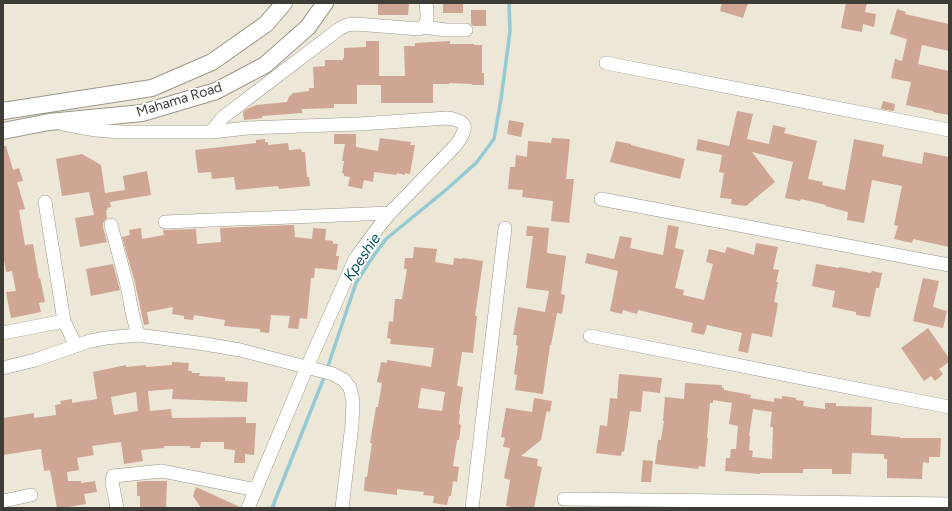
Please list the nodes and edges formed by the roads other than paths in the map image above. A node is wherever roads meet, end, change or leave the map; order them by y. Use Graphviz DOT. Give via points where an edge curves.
graph roads {
  1 [pos="284,3"];
  2 [pos="325,3"];
  3 [pos="426,3"];
  4 [pos="423,27"];
  5 [pos="466,30"];
  6 [pos="606,63"];
  7 [pos="3,111"];
  8 [pos="50,122"];
  9 [pos="3,130"];
  10 [pos="949,130"];
  11 [pos="211,132"];
  12 [pos="601,199"];
  13 [pos="45,202"];
  14 [pos="390,213"];
  15 [pos="166,222"];
  16 [pos="111,225"];
  17 [pos="505,228"];
  18 [pos="949,265"];
  19 [pos="64,321"];
  20 [pos="3,333"];
  21 [pos="138,335"];
  22 [pos="590,336"];
  23 [pos="76,346"];
  24 [pos="3,368"];
  25 [pos="311,368"];
  26 [pos="949,408"];
  27 [pos="256,490"];
  28 [pos="31,495"];
  29 [pos="564,499"];
  30 [pos="3,501"];
  31 [pos="949,504"];
  32 [pos="117,508"];
  33 [pos="248,508"];
  34 [pos="342,508"];
  35 [pos="472,508"];
  1 -- 7 [label="street, Mahama Road" via="266,24 212,62 152,88"];
  2 -- 8 [label="street, Mahama Road" via="308,27 265,65 216,91 142,113"];
  3 -- 4 [label="street" via="427,21"];
  4 -- 5 [label="street"];
  4 -- 11 [label="street" via="351,24 339,29 222,118"];
  6 -- 10 [label="street"];
  8 -- 9 [label="street, Mahama Road"];
  8 -- 11 [label="street" via="120,132"];
  11 -- 14 [label="street" via="447,118 462,122 465,128 456,145"];
  12 -- 18 [label="street"];
  13 -- 19 [label="street"];
  14 -- 15 [label="street"];
  14 -- 25 [label="street" via="355,260"];
  16 -- 21 [label="street"];
  17 -- 35 [label="street"];
  19 -- 20 [label="street"];
  19 -- 23 [label="street"];
  21 -- 23 [label="street" via="106,338"];
  21 -- 25 [label="street" via="240,350"];
  22 -- 26 [label="street"];
  23 -- 24 [label="street"];
  25 -- 27 [label="street"];
  25 -- 34 [label="street" via="344,380 350,388 353,401"];
  27 -- 32 [label="street" via="162,471 113,476"];
  27 -- 33 [label="street"];
  28 -- 30 [label="street"];
  29 -- 31 [label="street"];
}
